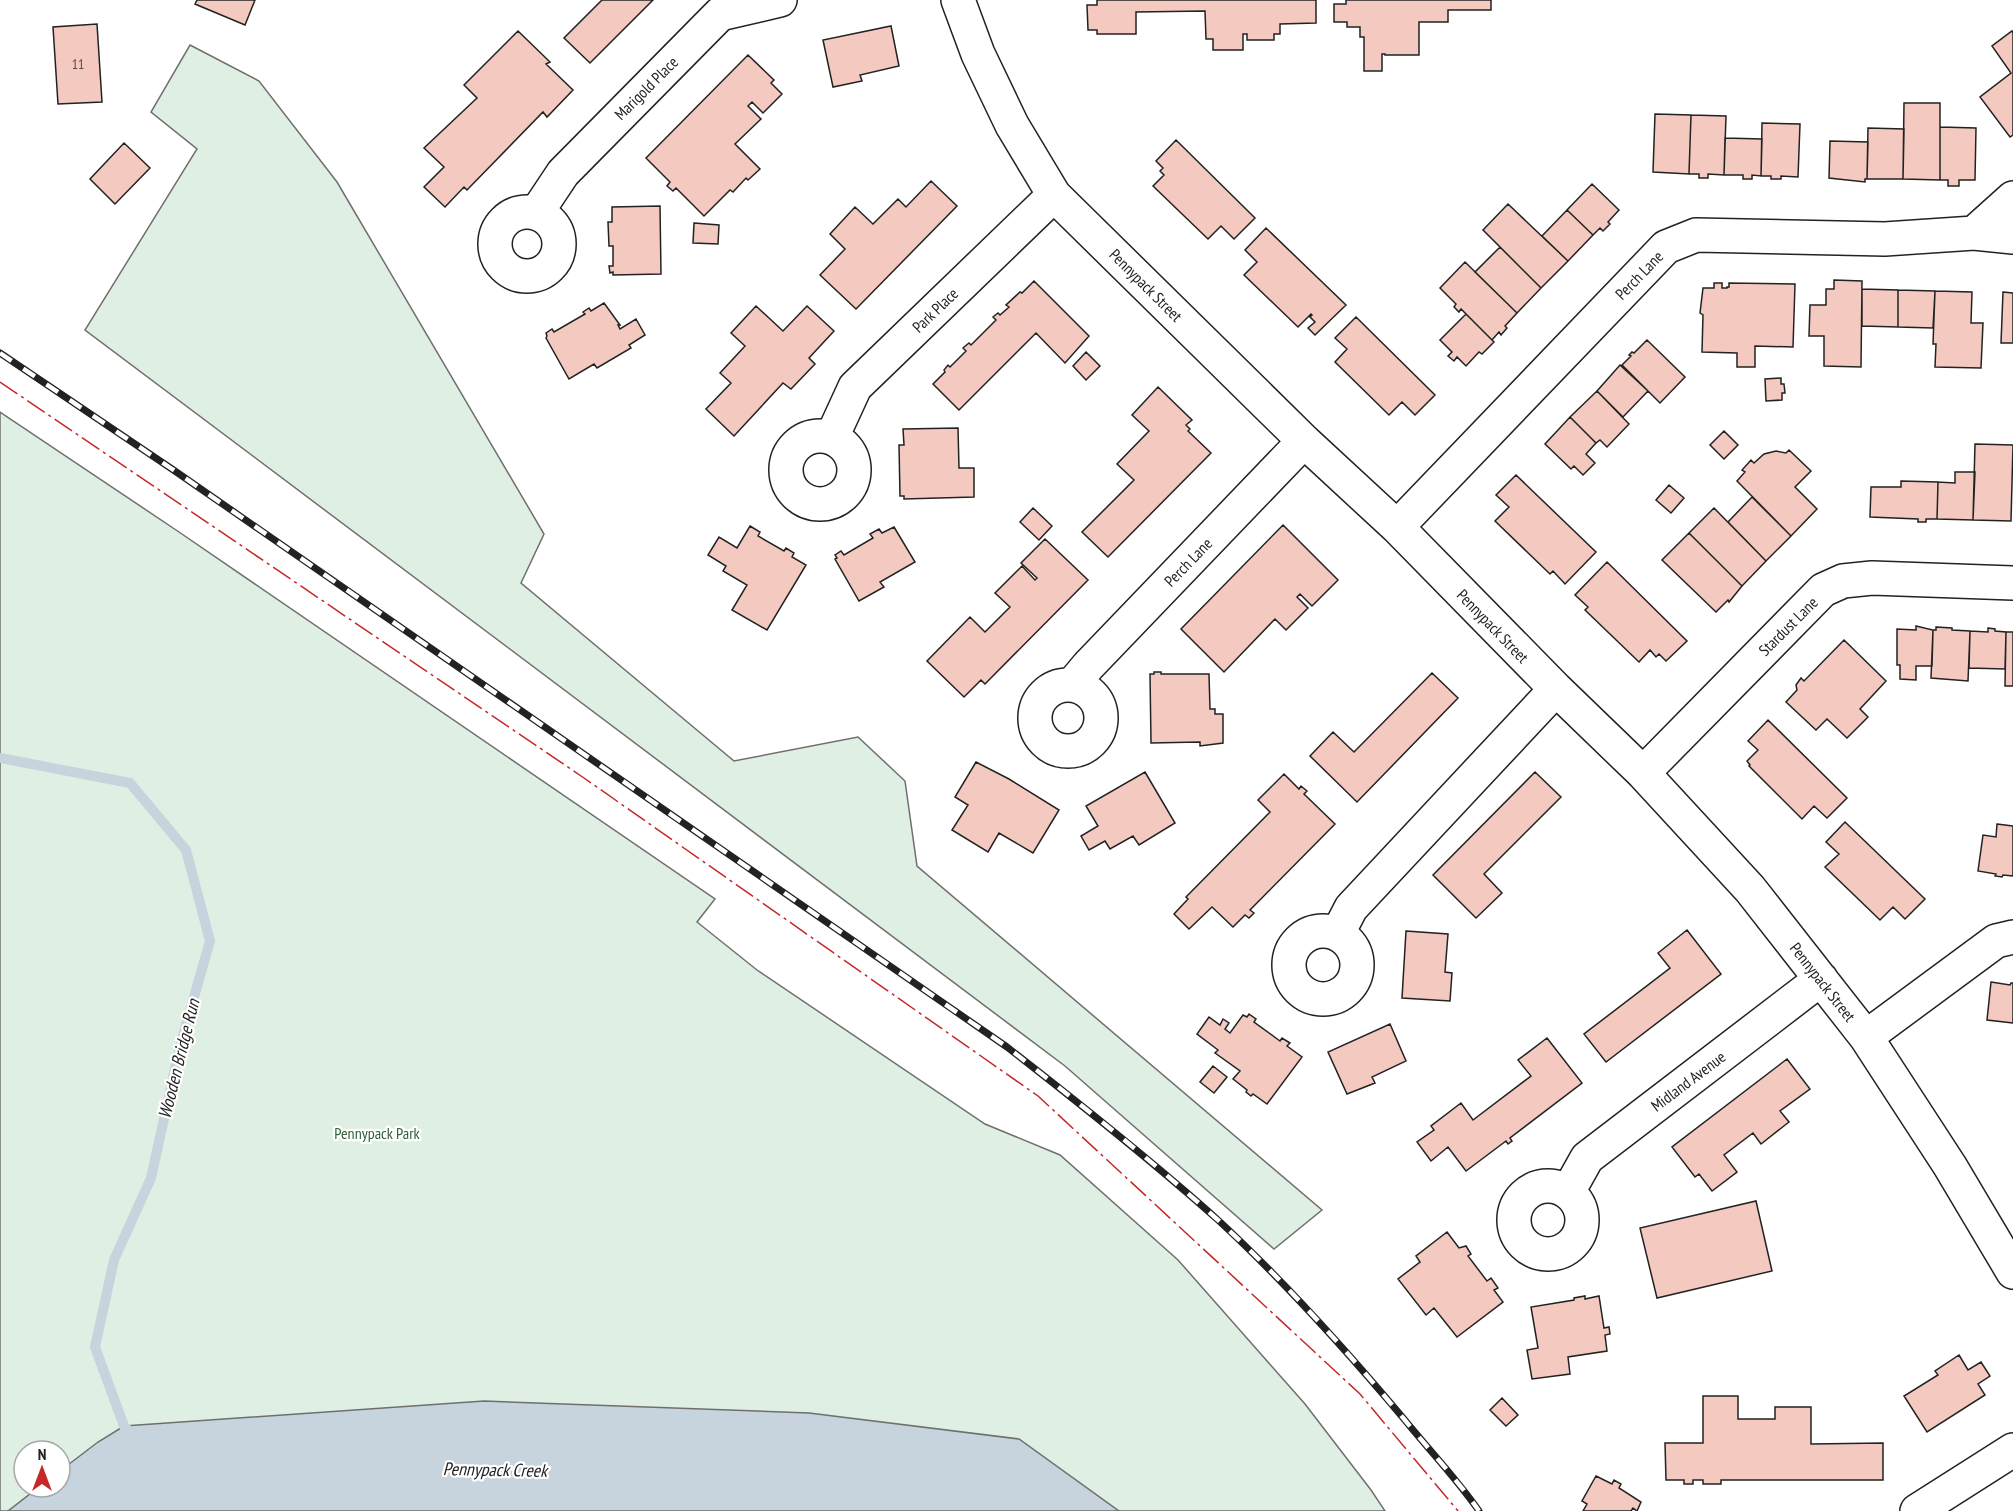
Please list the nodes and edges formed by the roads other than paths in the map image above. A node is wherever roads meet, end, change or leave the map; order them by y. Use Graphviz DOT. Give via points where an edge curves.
graph roads {
  1 [pos="780,0"];
  2 [pos="958,0"];
  3 [pos="1054,195"];
  4 [pos="2013,198"];
  5 [pos="537,212"];
  6 [pos="1974,233"];
  7 [pos="2013,237"];
  8 [pos="832,437"];
  9 [pos="1305,441"];
  10 [pos="1397,527"];
  11 [pos="2013,583"];
  12 [pos="1072,685"];
  13 [pos="1556,689"];
  14 [pos="1643,773"];
  15 [pos="1338,933"];
  16 [pos="2013,937"];
  17 [pos="1821,979"];
  18 [pos="1866,1036"];
  19 [pos="1568,1192"];
  20 [pos="2013,1272"];
  21 [pos="2013,1450"];
  22 [pos="1917,1511"];
  1 -- 5 [label="street, Marigold Place" via="720,14 563,173"];
  2 -- 3 [label="street, Pennypack Street" via="978,54 1012,125"];
  3 -- 8 [label="street, Park Place" via="855,387"];
  3 -- 9 [label="street, Pennypack Street"];
  4 -- 6 [label="street"];
  6 -- 7 [label="street, Perch Lane"];
  6 -- 10 [label="street, Perch Lane" via="1885,239 1696,235 1666,247"];
  9 -- 10 [label="street, Pennypack Street"];
  9 -- 12 [label="street, Perch Lane"];
  10 -- 13 [label="street, Pennypack Street"];
  11 -- 14 [label="street, Stardust Lane" via="1872,579 1844,581 1823,590"];
  13 -- 14 [label="street, Pennypack Street"];
  13 -- 15 [label="street" via="1351,908"];
  14 -- 17 [label="street, Pennypack Street" via="1750,889"];
  16 -- 18 [label="street" via="1996,941"];
  17 -- 18 [label="street, Pennypack Street"];
  17 -- 19 [label="street, Midland Avenue" via="1587,1158"];
  18 -- 20 [label="street, Pennypack Street"];
  21 -- 22 [label="street"];
}
